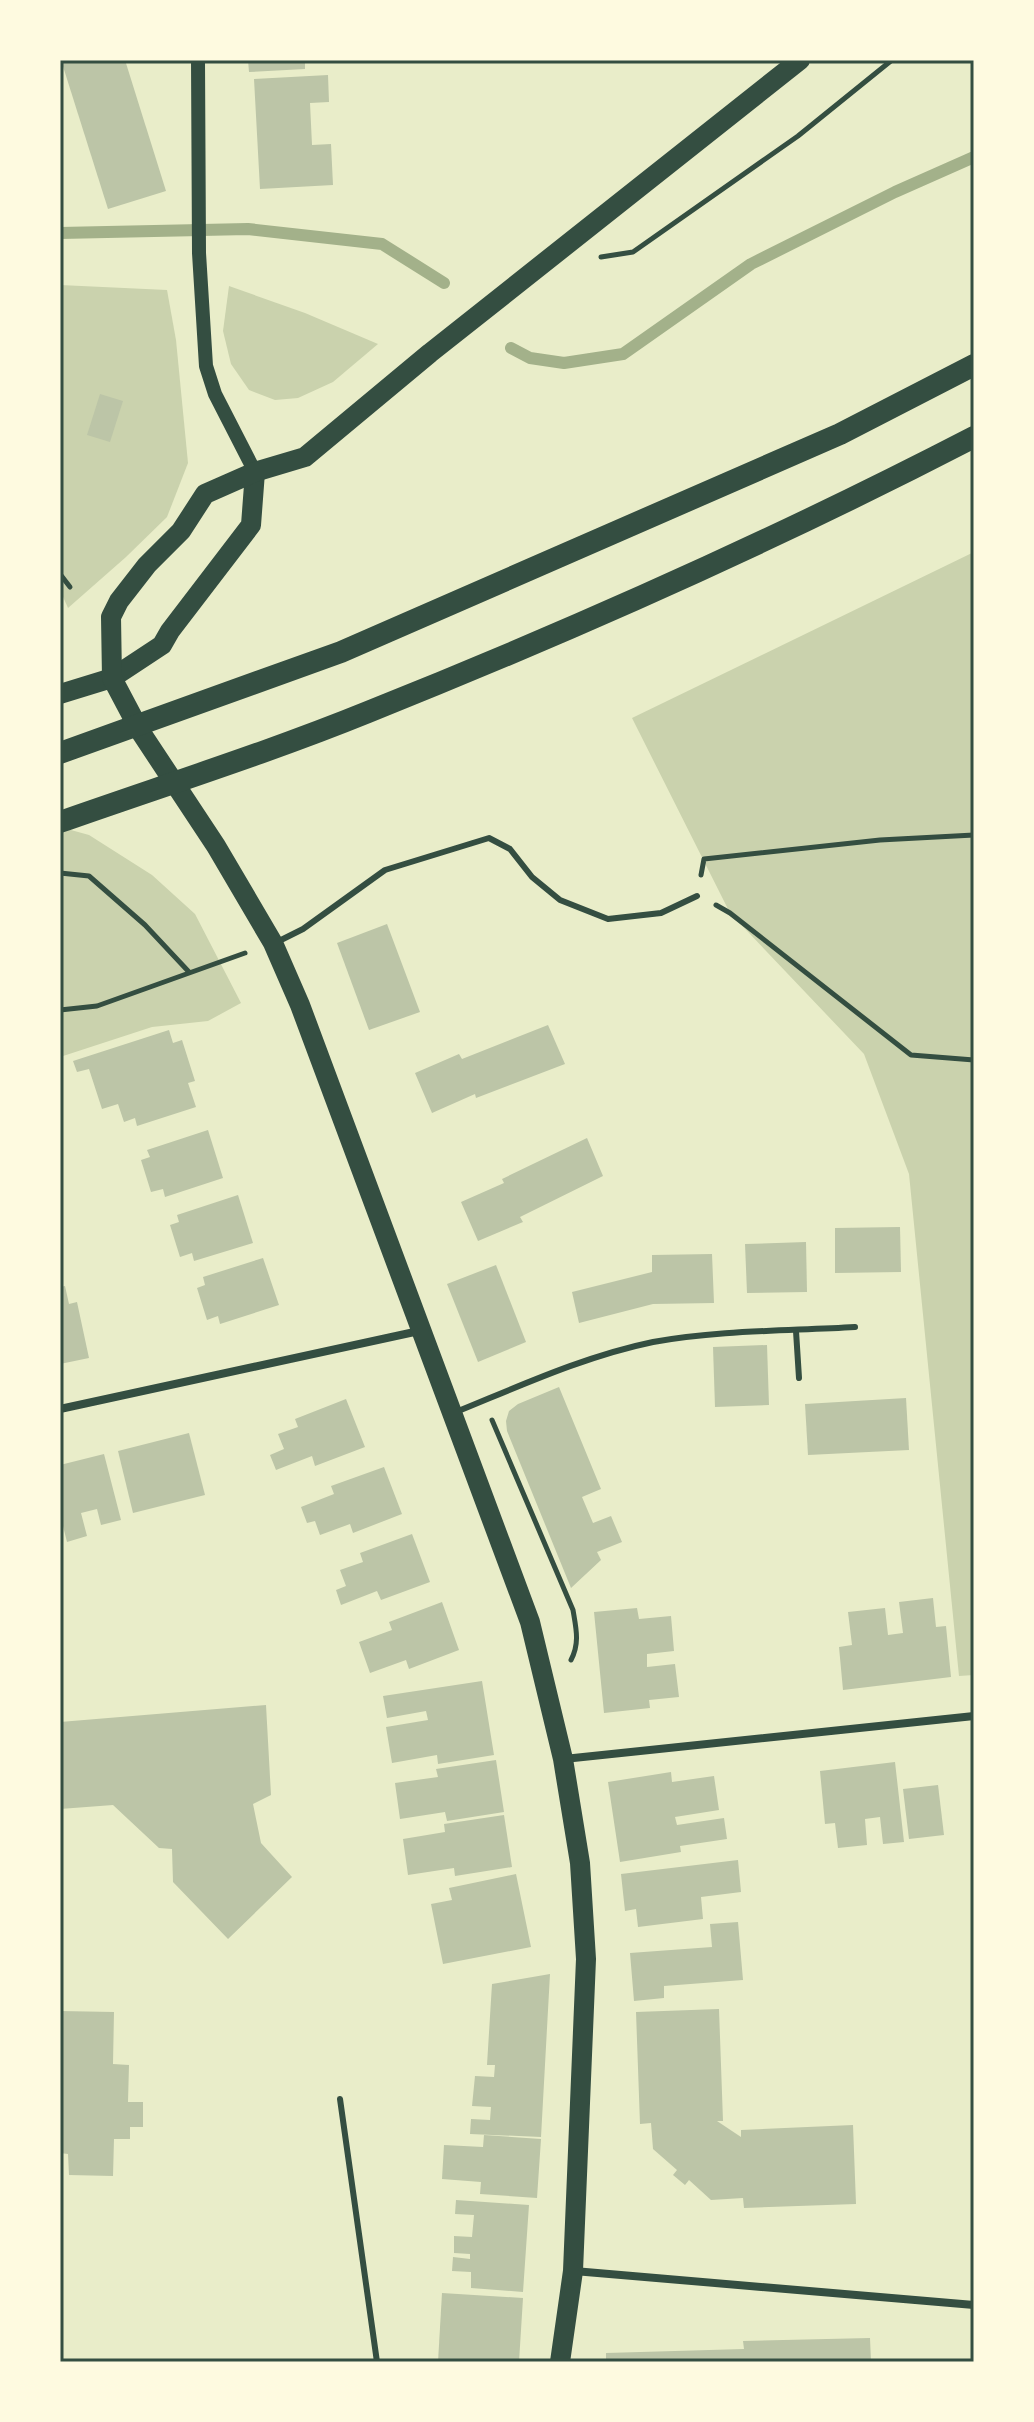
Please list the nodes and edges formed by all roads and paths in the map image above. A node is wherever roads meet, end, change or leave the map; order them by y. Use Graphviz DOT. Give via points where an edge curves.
graph roads {
  1 [pos="198,60"];
  2 [pos="800,60"];
  3 [pos="892,60"];
  4 [pos="546,262"];
  5 [pos="974,365"];
  6 [pos="974,437"];
  7 [pos="255,472"];
  8 [pos="60,574"];
  9 [pos="70,587"];
  10 [pos="112,678"];
  11 [pos="60,694"];
  12 [pos="60,753"];
  13 [pos="60,822"];
  14 [pos="974,835"];
  15 [pos="60,873"];
  16 [pos="697,896"];
  17 [pos="273,943"];
  18 [pos="189,972"];
  19 [pos="60,1010"];
  20 [pos="974,1060"];
  21 [pos="855,1327"];
  22 [pos="420,1331"];
  23 [pos="796,1331"];
  24 [pos="799,1378"];
  25 [pos="483,1401"];
  26 [pos="60,1409"];
  27 [pos="453,1413"];
  28 [pos="568,1674"];
  29 [pos="974,1716"];
  30 [pos="563,1759"];
  31 [pos="340,2099"];
  32 [pos="573,2271"];
  33 [pos="974,2305"];
  34 [pos="377,2362"];
  35 [pos="560,2362"];
  1 -- 7 [label="street" via="199,253 206,366"];
  2 -- 4 [label="main road"];
  3 -- 4 [label="path" via="798,136 633,252"];
  4 -- 7 [label="main road" via="305,457"];
  5 -- 12 [label="highway" via="840,434 341,652"];
  6 -- 13 [label="highway" via="683,576 365,713"];
  7 -- 10 [label="main road" via="251,525 162,645"];
  7 -- 10 [label="main road" via="205,494 181,531 129,585 111,617"];
  8 -- 9 [label="path"];
  10 -- 11 [label="main road"];
  10 -- 17 [label="main road"];
  14 -- 16 [label="path" via="704,859"];
  15 -- 18 [label="path" via="89,876"];
  16 -- 17 [label="lane" via="661,913 608,919 560,900 510,849 489,838 385,870 303,929"];
  16 -- 20 [label="path" via="730,913 911,1055"];
  17 -- 18 [label="path"];
  17 -- 22 [label="main road"];
  18 -- 19 [label="path" via="97,1006"];
  21 -- 23 [label="lane"];
  22 -- 26 [label="street"];
  22 -- 27 [label="main road"];
  23 -- 24 [label="lane"];
  23 -- 25 [label="lane" via="653,1342"];
  25 -- 27 [label="lane"];
  25 -- 28 [label="path" via="573,1610 577,1650"];
  27 -- 30 [label="main road" via="530,1622"];
  29 -- 30 [label="street"];
  30 -- 32 [label="main road" via="580,1863 586,1959"];
  31 -- 34 [label="lane"];
  32 -- 33 [label="street"];
  32 -- 35 [label="main road"];
}
